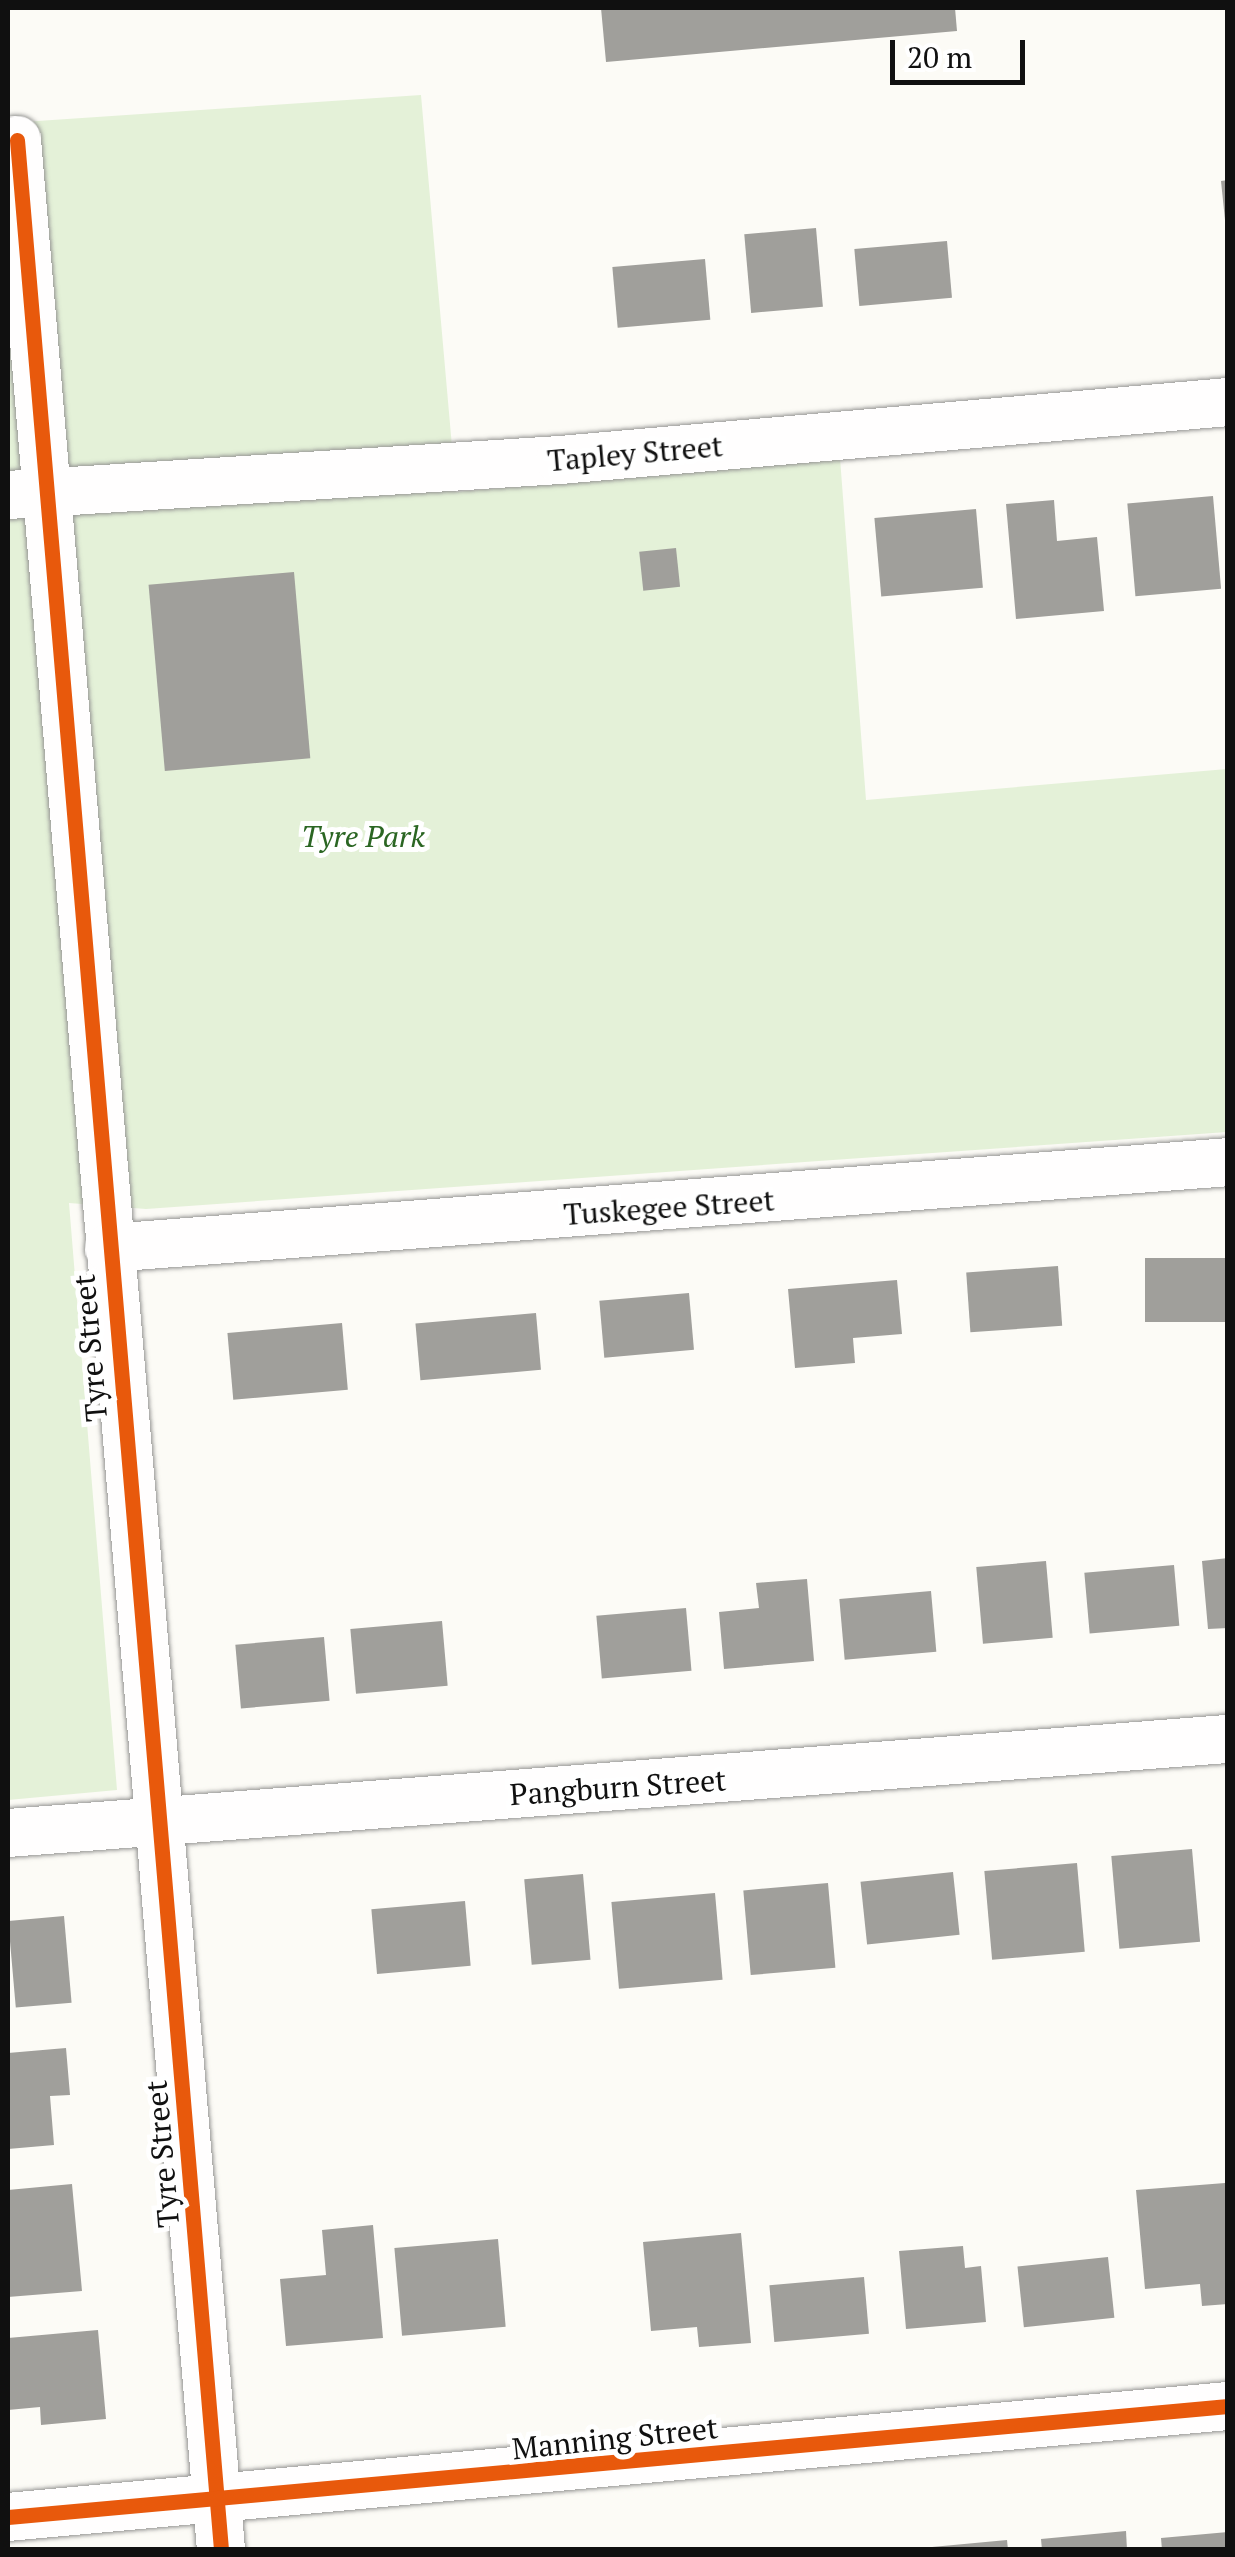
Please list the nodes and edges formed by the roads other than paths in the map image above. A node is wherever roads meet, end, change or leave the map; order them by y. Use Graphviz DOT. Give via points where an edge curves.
graph roads {
  1 [pos="17,140"];
  2 [pos="1228,402"];
  3 [pos="25,494"];
  4 [pos="1228,1162"];
  5 [pos="109,1248"];
  6 [pos="1228,1739"];
  7 [pos="164,1822"];
  8 [pos="8,1834"];
  9 [pos="1228,2406"];
  10 [pos="8,2518"];
  11 [pos="219,2527"];
  1 -- 3 [label="street, Tyre Street"];
  2 -- 3 [label="street, Tapley Street" via="560,460"];
  3 -- 5 [label="street, Tyre Street"];
  4 -- 5 [label="street, Tuskegee Street"];
  5 -- 7 [label="street, Tyre Street"];
  6 -- 7 [label="street, Pangburn Street"];
  7 -- 8 [label="street, Pangburn Street"];
  7 -- 11 [label="street, Tyre Street"];
  9 -- 11 [label="street, Manning Street"];
  10 -- 11 [label="street, Manning Street"];
}
